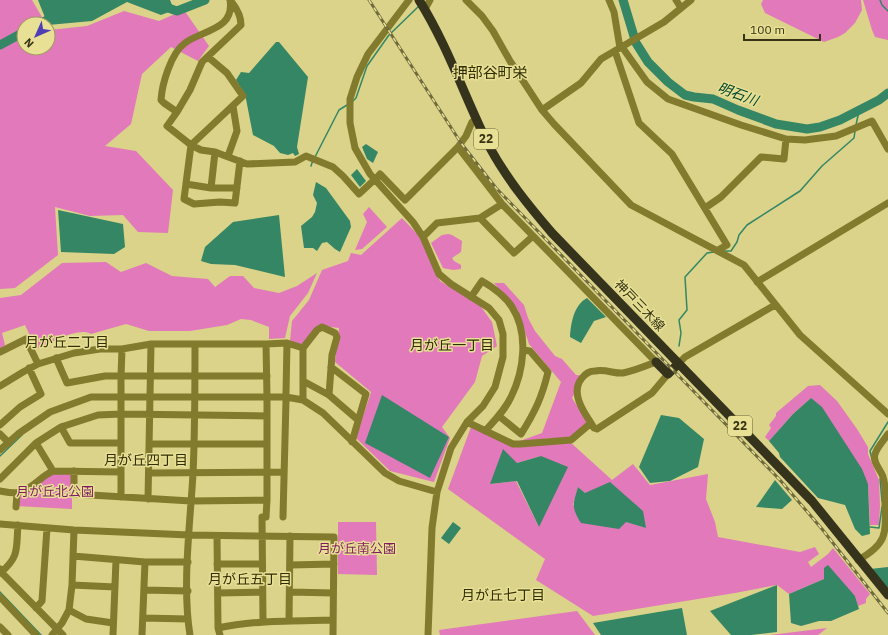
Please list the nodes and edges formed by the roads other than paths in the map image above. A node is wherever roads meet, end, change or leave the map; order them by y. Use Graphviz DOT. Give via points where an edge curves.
graph roads {
  1 [pos="230,0"];
  2 [pos="409,0"];
  3 [pos="430,0"];
  4 [pos="466,0"];
  5 [pos="609,0"];
  6 [pos="676,0"];
  7 [pos="691,0"];
  8 [pos="422,4"];
  9 [pos="681,8"];
  10 [pos="619,48"];
  11 [pos="208,57"];
  12 [pos="233,106"];
  13 [pos="542,110"];
  14 [pos="177,112"];
  15 [pos="476,119"];
  16 [pos="786,139"];
  17 [pos="191,145"];
  18 [pos="458,147"];
  19 [pos="888,149"];
  20 [pos="215,152"];
  21 [pos="228,156"];
  22 [pos="240,161"];
  23 [pos="374,180"];
  24 [pos="186,184"];
  25 [pos="211,188"];
  26 [pos="237,188"];
  27 [pos="888,203"];
  28 [pos="502,204"];
  29 [pos="705,208"];
  30 [pos="480,218"];
  31 [pos="533,236"];
  32 [pos="423,237"];
  33 [pos="718,250"];
  34 [pos="757,282"];
  35 [pos="471,297"];
  36 [pos="775,305"];
  37 [pos="287,343"];
  38 [pos="151,344"];
  39 [pos="195,344"];
  40 [pos="266,344"];
  41 [pos="302,348"];
  42 [pos="122,349"];
  43 [pos="523,350"];
  44 [pos="0,352"];
  45 [pos="56,358"];
  46 [pos="656,362"];
  47 [pos="38,364"];
  48 [pos="678,364"];
  49 [pos="331,366"];
  50 [pos="29,368"];
  51 [pos="668,374"];
  52 [pos="121,376"];
  53 [pos="151,376"];
  54 [pos="195,376"];
  55 [pos="267,376"];
  56 [pos="303,381"];
  57 [pos="0,386"];
  58 [pos="286,392"];
  59 [pos="329,395"];
  60 [pos="122,397"];
  61 [pos="150,397"];
  62 [pos="194,397"];
  63 [pos="267,397"];
  64 [pos="286,400"];
  65 [pos="303,400"];
  66 [pos="121,414"];
  67 [pos="888,414"];
  68 [pos="150,415"];
  69 [pos="194,415"];
  70 [pos="267,416"];
  71 [pos="499,416"];
  72 [pos="358,420"];
  73 [pos="467,422"];
  74 [pos="0,424"];
  75 [pos="591,424"];
  76 [pos="61,428"];
  77 [pos="485,431"];
  78 [pos="0,434"];
  79 [pos="888,434"];
  80 [pos="352,442"];
  81 [pos="9,443"];
  82 [pos="36,443"];
  83 [pos="121,443"];
  84 [pos="193,443"];
  85 [pos="150,444"];
  86 [pos="267,444"];
  87 [pos="0,450"];
  88 [pos="53,471"];
  89 [pos="74,471"];
  90 [pos="121,472"];
  91 [pos="193,472"];
  92 [pos="267,472"];
  93 [pos="284,472"];
  94 [pos="149,473"];
  95 [pos="0,479"];
  96 [pos="0,491"];
  97 [pos="437,492"];
  98 [pos="17,493"];
  99 [pos="121,497"];
  100 [pos="148,498"];
  101 [pos="267,500"];
  102 [pos="191,501"];
  103 [pos="16,507"];
  104 [pos="283,518"];
  105 [pos="0,524"];
  106 [pos="18,525"];
  107 [pos="46,528"];
  108 [pos="74,530"];
  109 [pos="189,535"];
  110 [pos="217,536"];
  111 [pos="262,536"];
  112 [pos="290,536"];
  113 [pos="73,556"];
  114 [pos="116,560"];
  115 [pos="858,560"];
  116 [pos="145,562"];
  117 [pos="188,562"];
  118 [pos="217,564"];
  119 [pos="262,564"];
  120 [pos="334,564"];
  121 [pos="290,565"];
  122 [pos="1,571"];
  123 [pos="72,585"];
  124 [pos="115,587"];
  125 [pos="144,590"];
  126 [pos="188,591"];
  127 [pos="262,592"];
  128 [pos="290,592"];
  129 [pos="218,593"];
  130 [pos="333,593"];
  131 [pos="888,595"];
  132 [pos="0,598"];
  133 [pos="36,608"];
  134 [pos="69,610"];
  135 [pos="143,618"];
  136 [pos="188,619"];
  137 [pos="333,620"];
  138 [pos="263,621"];
  139 [pos="289,621"];
  140 [pos="113,623"];
  141 [pos="0,627"];
  142 [pos="219,632"];
  143 [pos="58,633"];
  144 [pos="8,635"];
  145 [pos="36,635"];
  146 [pos="113,635"];
  147 [pos="142,635"];
  148 [pos="190,635"];
  149 [pos="333,635"];
  150 [pos="428,635"];
  1 -- 11 [label="street" via="238,11 241,25"];
  1 -- 14 [label="street" via="231,7 226,20 185,43 174,56 162,88 161,100"];
  2 -- 23 [label="street" via="368,54 350,99 350,123 355,148"];
  3 -- 8 [label="street"];
  4 -- 13 [label="street" via="493,31"];
  5 -- 10 [label="street" via="614,12"];
  6 -- 9 [label="street"];
  7 -- 9 [label="street"];
  8 -- 15 [label="main road, 神戸三木線 / 22" via="438,32"];
  9 -- 10 [label="street" via="664,22"];
  10 -- 13 [label="street" via="601,59 581,83"];
  10 -- 16 [label="street" via="647,82 668,99"];
  10 -- 29 [label="street" via="639,123 672,154"];
  11 -- 12 [label="street" via="227,73 243,96"];
  11 -- 14 [label="street" via="202,62"];
  12 -- 17 [label="street"];
  12 -- 21 [label="street" via="237,131"];
  13 -- 33 [label="street" via="631,205"];
  14 -- 17 [label="street" via="167,126"];
  15 -- 18 [label="street"];
  15 -- 48 [label="main road, 神戸三木線 / 22" via="490,148 520,195 552,233"];
  16 -- 19 [label="street" via="805,140 836,136 872,121"];
  16 -- 29 [label="street" via="784,159 761,157 721,197"];
  17 -- 20 [label="street"];
  17 -- 24 [label="street"];
  18 -- 23 [label="street" via="405,200 380,174"];
  18 -- 28 [label="street"];
  20 -- 21 [label="street"];
  20 -- 25 [label="street"];
  21 -- 22 [label="street"];
  22 -- 23 [label="street" via="247,164 298,160 306,156 333,168 359,194"];
  22 -- 26 [label="street"];
  23 -- 32 [label="street" via="413,222"];
  24 -- 25 [label="street"];
  24 -- 26 [label="street" via="184,199 194,204 235,203"];
  25 -- 26 [label="street"];
  27 -- 34 [label="street"];
  28 -- 30 [label="street"];
  28 -- 31 [label="street"];
  29 -- 33 [label="street" via="727,245"];
  30 -- 31 [label="street" via="514,252"];
  30 -- 32 [label="street" via="437,223"];
  31 -- 46 [label="street"];
  32 -- 35 [label="street" via="439,274"];
  33 -- 34 [label="street" via="744,265"];
  34 -- 36 [label="street"];
  35 -- 43 [label="street" via="482,282 501,294 513,308 521,328"];
  35 -- 73 [label="street" via="489,308 499,320 503,334 503,357 495,387 483,406"];
  36 -- 48 [label="street" via="685,357"];
  36 -- 67 [label="street" via="800,335"];
  37 -- 40 [label="street"];
  37 -- 41 [label="street"];
  37 -- 58 [label="street"];
  38 -- 39 [label="street"];
  38 -- 42 [label="street"];
  38 -- 53 [label="street"];
  39 -- 40 [label="street"];
  39 -- 54 [label="street"];
  40 -- 55 [label="street"];
  41 -- 49 [label="street" via="322,327 335,333 337,337"];
  41 -- 56 [label="street"];
  42 -- 45 [label="street" via="100,349"];
  42 -- 52 [label="street"];
  43 -- 71 [label="street" via="512,396"];
  43 -- 71 [label="street" via="530,351 548,372 543,394 521,434"];
  44 -- 47 [label="street" via="26,339"];
  45 -- 47 [label="street"];
  45 -- 52 [label="street" via="67,383 105,376"];
  46 -- 51 [label="main road"];
  46 -- 75 [label="street" via="622,373 604,370 593,371 584,376 577,394"];
  47 -- 50 [label="street"];
  48 -- 51 [label="main road"];
  48 -- 115 [label="main road, 神戸三木線 / 22" via="812,501"];
  49 -- 59 [label="street"];
  49 -- 72 [label="street" via="366,394"];
  50 -- 57 [label="street"];
  50 -- 74 [label="street" via="41,394"];
  51 -- 75 [label="street" via="652,393 627,410 597,429"];
  52 -- 53 [label="street"];
  52 -- 60 [label="street"];
  53 -- 54 [label="street"];
  53 -- 61 [label="street"];
  54 -- 55 [label="street"];
  54 -- 62 [label="street"];
  55 -- 63 [label="street"];
  56 -- 59 [label="street"];
  56 -- 65 [label="street"];
  59 -- 72 [label="street"];
  60 -- 61 [label="street"];
  60 -- 66 [label="street"];
  60 -- 81 [label="street" via="91,397 50,412"];
  61 -- 62 [label="street"];
  61 -- 68 [label="street"];
  62 -- 63 [label="street"];
  62 -- 69 [label="street"];
  63 -- 65 [label="street"];
  63 -- 70 [label="street"];
  64 -- 93 [label="street"];
  65 -- 80 [label="street" via="323,414"];
  66 -- 68 [label="street"];
  66 -- 76 [label="street" via="98,415"];
  66 -- 83 [label="street"];
  68 -- 69 [label="street"];
  68 -- 85 [label="street"];
  69 -- 70 [label="street"];
  69 -- 84 [label="street"];
  70 -- 86 [label="street"];
  71 -- 77 [label="street"];
  72 -- 80 [label="street"];
  73 -- 77 [label="street"];
  73 -- 97 [label="street" via="451,448"];
  75 -- 77 [label="street" via="571,440 520,444 513,444"];
  76 -- 82 [label="street"];
  76 -- 83 [label="street" via="70,443"];
  78 -- 81 [label="street"];
  79 -- 115 [label="street" via="874,454 874,460 884,478 886,530 881,542 873,551"];
  80 -- 97 [label="street" via="385,473 399,481"];
  81 -- 87 [label="street"];
  82 -- 88 [label="street"];
  82 -- 95 [label="street"];
  83 -- 90 [label="street"];
  84 -- 85 [label="street"];
  84 -- 86 [label="street"];
  84 -- 91 [label="street"];
  85 -- 94 [label="street"];
  86 -- 92 [label="street"];
  88 -- 89 [label="street"];
  88 -- 98 [label="street"];
  89 -- 90 [label="street"];
  89 -- 99 [label="street" via="74,494"];
  90 -- 99 [label="street"];
  91 -- 92 [label="street"];
  91 -- 94 [label="street"];
  91 -- 102 [label="street"];
  92 -- 93 [label="street"];
  92 -- 101 [label="street"];
  93 -- 104 [label="street"];
  94 -- 100 [label="street"];
  96 -- 98 [label="street"];
  97 -- 150 [label="street" via="432,528"];
  98 -- 103 [label="street"];
  99 -- 100 [label="street"];
  100 -- 102 [label="street"];
  101 -- 102 [label="street"];
  101 -- 111 [label="street"];
  102 -- 109 [label="street"];
  105 -- 106 [label="street"];
  106 -- 107 [label="street"];
  106 -- 122 [label="street" via="16,555"];
  107 -- 108 [label="street"];
  107 -- 133 [label="street" via="42,601"];
  108 -- 109 [label="street"];
  108 -- 113 [label="street"];
  109 -- 110 [label="street"];
  109 -- 117 [label="street"];
  110 -- 111 [label="street"];
  110 -- 118 [label="street"];
  111 -- 112 [label="street"];
  111 -- 119 [label="street"];
  112 -- 120 [label="street" via="334,537"];
  112 -- 121 [label="street"];
  113 -- 114 [label="street"];
  113 -- 123 [label="street"];
  114 -- 116 [label="street"];
  114 -- 124 [label="street"];
  115 -- 131 [label="main road, 神戸三木線 / 22"];
  116 -- 117 [label="street"];
  116 -- 125 [label="street"];
  117 -- 126 [label="street"];
  118 -- 119 [label="street"];
  118 -- 129 [label="street"];
  119 -- 127 [label="street"];
  120 -- 121 [label="street"];
  120 -- 130 [label="street"];
  121 -- 128 [label="street"];
  122 -- 133 [label="street"];
  123 -- 124 [label="street"];
  123 -- 134 [label="street"];
  124 -- 140 [label="street"];
  125 -- 126 [label="street"];
  125 -- 135 [label="street"];
  126 -- 136 [label="street"];
  127 -- 129 [label="street"];
  127 -- 138 [label="street"];
  128 -- 130 [label="street"];
  128 -- 139 [label="street"];
  129 -- 142 [label="street"];
  130 -- 137 [label="street"];
  132 -- 145 [label="street"];
  133 -- 143 [label="street"];
  134 -- 140 [label="street" via="86,619"];
  134 -- 143 [label="street"];
  135 -- 136 [label="street"];
  135 -- 147 [label="street"];
  136 -- 148 [label="street"];
  137 -- 139 [label="street"];
  137 -- 149 [label="street"];
  138 -- 139 [label="street"];
  138 -- 142 [label="street" via="237,624"];
  140 -- 146 [label="street"];
  141 -- 144 [label="street"];
}
